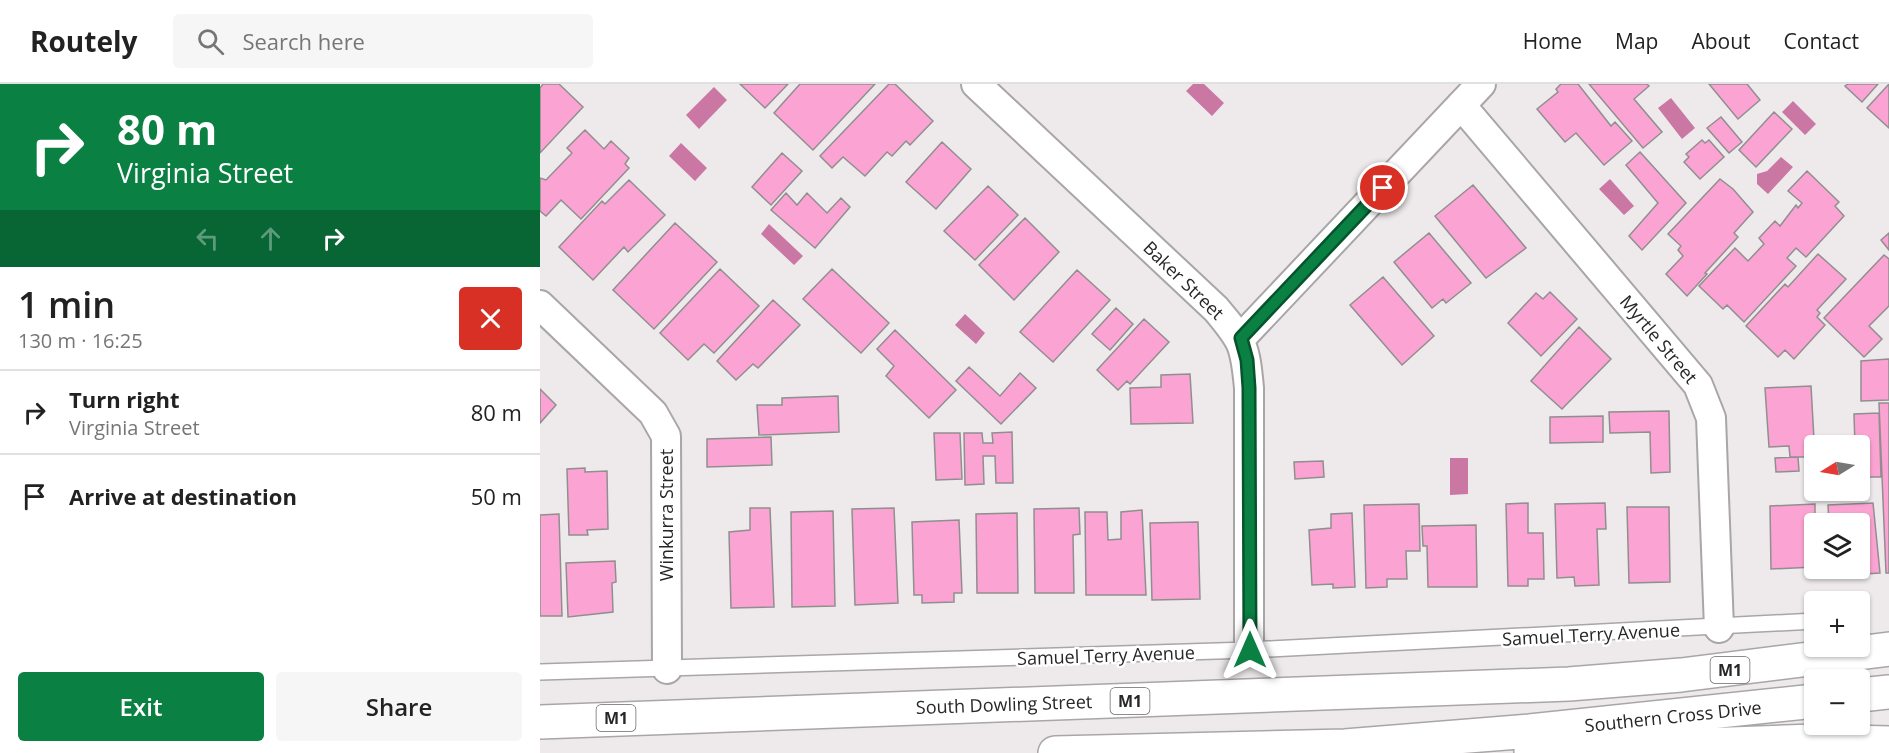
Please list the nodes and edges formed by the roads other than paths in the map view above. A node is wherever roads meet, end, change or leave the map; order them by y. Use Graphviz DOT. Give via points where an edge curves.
graph roads {
  1 [pos="976,84"];
  2 [pos="1481,84"];
  3 [pos="1461,105"];
  4 [pos="540,305"];
  5 [pos="1241,338"];
  6 [pos="1804,622"];
  7 [pos="1719,628"];
  8 [pos="1889,649"];
  9 [pos="1250,650"];
  10 [pos="666,669"];
  11 [pos="540,672"];
  12 [pos="1889,692"];
  13 [pos="1870,695"];
  14 [pos="1804,702"];
  15 [pos="540,705"];
  16 [pos="691,714"];
  17 [pos="540,722"];
  18 [pos="1889,743"];
  19 [pos="1142,750"];
  20 [pos="1055,753"];
  1 -- 5 [label="street, Baker Street" via="1216,309"];
  2 -- 3 [label="street"];
  3 -- 5 [label="street"];
  3 -- 7 [label="street, Myrtle Street" via="1698,385 1711,418"];
  4 -- 10 [label="street, Winkurra Street" via="653,413 666,436"];
  5 -- 9 [label="street, Baker Street" via="1249,388"];
  6 -- 7 [label="lane, Samuel Terry Avenue"];
  7 -- 9 [label="lane, Samuel Terry Avenue"];
  8 -- 16 [label="highway, South Dowling Street / M1" via="1681,675 1569,684"];
  9 -- 10 [label="lane, Samuel Terry Avenue"];
  10 -- 11 [label="lane, Samuel Terry Avenue"];
  12 -- 13 [label="highway"];
  14 -- 19 [label="highway, Southern Cross Drive / M1" via="1345,746"];
  15 -- 16 [label="highway"];
  16 -- 17 [label="highway, M1"];
  18 -- 19 [label="highway" via="1813,741 1403,753"];
  19 -- 20 [label="highway, M1"];
}
